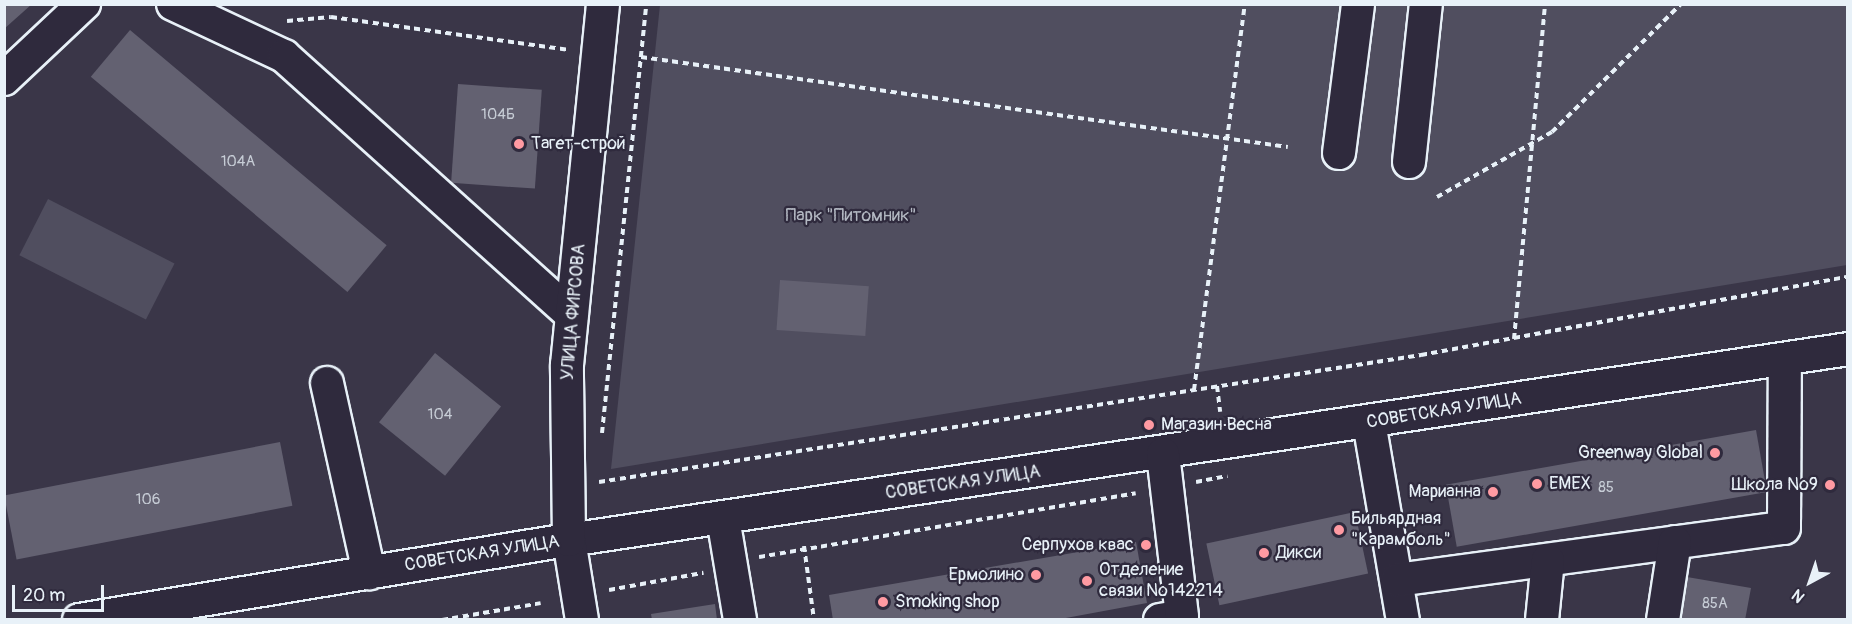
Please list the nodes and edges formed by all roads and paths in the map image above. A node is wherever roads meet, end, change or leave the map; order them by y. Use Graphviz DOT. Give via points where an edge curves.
graph roads {
  1 [pos="84,4"];
  2 [pos="173,4"];
  3 [pos="603,4"];
  4 [pos="646,4"];
  5 [pos="1245,4"];
  6 [pos="1358,4"];
  7 [pos="1426,4"];
  8 [pos="1545,4"];
  9 [pos="1681,4"];
  10 [pos="276,22"];
  11 [pos="598,54"];
  12 [pos="641,57"];
  13 [pos="4,79"];
  14 [pos="1227,139"];
  15 [pos="1532,143"];
  16 [pos="1288,147"];
  17 [pos="1339,153"];
  18 [pos="1409,162"];
  19 [pos="1437,197"];
  20 [pos="1848,277"];
  21 [pos="572,315"];
  22 [pos="1514,339"];
  23 [pos="1848,349"];
  24 [pos="1785,359"];
  25 [pos="327,383"];
  26 [pos="1194,390"];
  27 [pos="1369,422"];
  28 [pos="600,447"];
  29 [pos="1162,454"];
  30 [pos="598,471"];
  31 [pos="1240,473"];
  32 [pos="1167,488"];
  33 [pos="723,518"];
  34 [pos="569,540"];
  35 [pos="1675,542"];
  36 [pos="804,546"];
  37 [pos="1548,560"];
  38 [pos="731,568"];
  39 [pos="369,573"];
  40 [pos="1397,580"];
  41 [pos="609,590"];
  42 [pos="541,603"];
  43 [pos="79,620"];
  44 [pos="442,620"];
  45 [pos="582,620"];
  46 [pos="740,620"];
  47 [pos="814,620"];
  48 [pos="1160,620"];
  49 [pos="1403,620"];
  50 [pos="1542,620"];
  51 [pos="1663,620"];
  1 -- 13 [label="street"];
  2 -- 21 [label="street" via="284,56"];
  3 -- 11 [label="street, УЛИЦА ФИРСОВА"];
  4 -- 12 [label="path"];
  5 -- 14 [label="path"];
  6 -- 17 [label="street"];
  7 -- 18 [label="street"];
  8 -- 15 [label="path"];
  9 -- 15 [label="path" via="1551,132"];
  10 -- 11 [label="path" via="331,17"];
  11 -- 21 [label="street, УЛИЦА ФИРСОВА"];
  12 -- 14 [label="path"];
  12 -- 28 [label="path"];
  14 -- 16 [label="path"];
  14 -- 26 [label="path"];
  15 -- 19 [label="path"];
  15 -- 22 [label="path"];
  20 -- 22 [label="path"];
  21 -- 34 [label="street, УЛИЦА ФИРСОВА" via="567,365"];
  22 -- 26 [label="path"];
  23 -- 24 [label="street, СОВЕТСКАЯ УЛИЦА"];
  24 -- 27 [label="street, СОВЕТСКАЯ УЛИЦА"];
  24 -- 35 [label="street" via="1784,528"];
  25 -- 39 [label="street"];
  26 -- 30 [label="path" via="596,482"];
  27 -- 29 [label="street, СОВЕТСКАЯ УЛИЦА"];
  27 -- 40 [label="street"];
  29 -- 32 [label="street"];
  29 -- 33 [label="street, СОВЕТСКАЯ УЛИЦА"];
  31 -- 32 [label="path"];
  32 -- 36 [label="path"];
  32 -- 48 [label="street" via="1182,616"];
  33 -- 34 [label="street, СОВЕТСКАЯ УЛИЦА"];
  33 -- 38 [label="street"];
  34 -- 39 [label="street, СОВЕТСКАЯ УЛИЦА"];
  34 -- 45 [label="street, УЛИЦА ФИРСОВА"];
  35 -- 37 [label="street"];
  35 -- 51 [label="street"];
  36 -- 38 [label="path"];
  36 -- 47 [label="path"];
  37 -- 40 [label="street"];
  37 -- 50 [label="street"];
  38 -- 41 [label="path"];
  38 -- 46 [label="street"];
  39 -- 43 [label="street, СОВЕТСКАЯ УЛИЦА"];
  40 -- 49 [label="street"];
  42 -- 44 [label="path"];
}
